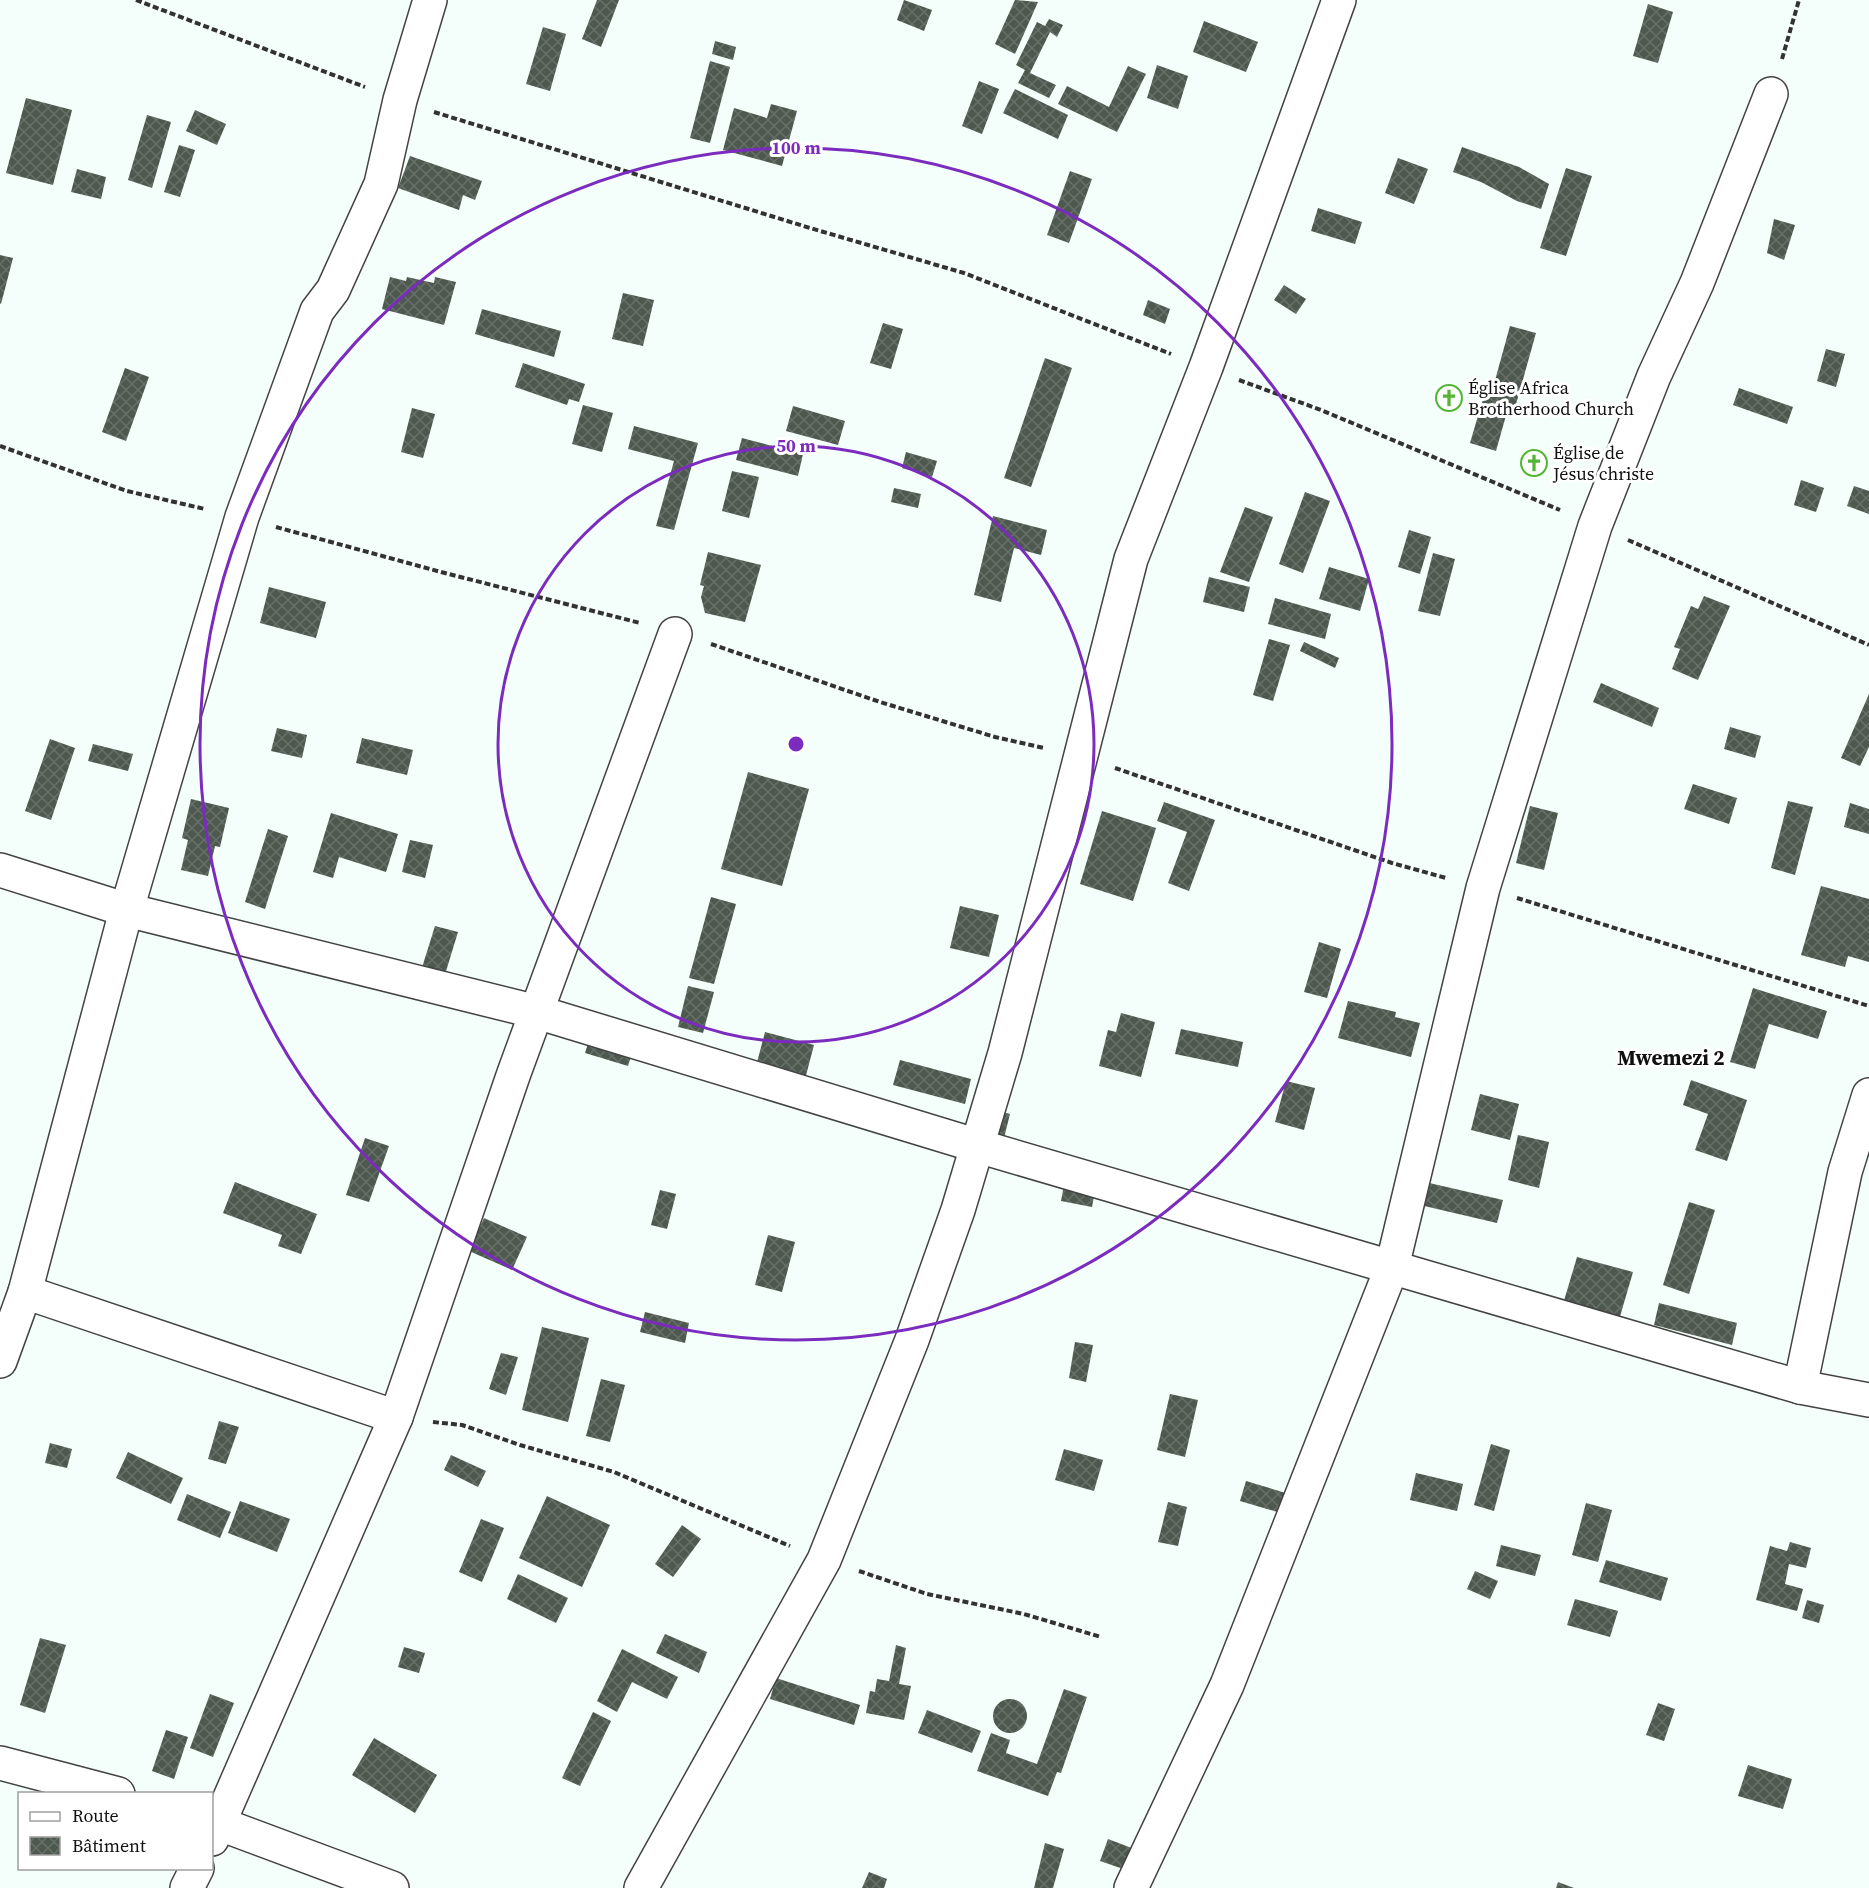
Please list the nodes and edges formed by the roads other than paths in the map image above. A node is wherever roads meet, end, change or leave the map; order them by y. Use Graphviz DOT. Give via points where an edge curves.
graph roads {
  1 [pos="430,0"];
  2 [pos="1339,0"];
  3 [pos="1771,94"];
  4 [pos="675,634"];
  5 [pos="0,870"];
  6 [pos="127,910"];
  7 [pos="537,1012"];
  8 [pos="1869,1095"];
  9 [pos="978,1146"];
  10 [pos="1392,1267"];
  11 [pos="25,1292"];
  12 [pos="0,1361"];
  13 [pos="1800,1387"];
  14 [pos="1869,1400"];
  15 [pos="396,1417"];
  16 [pos="0,1762"];
  17 [pos="111,1792"];
  18 [pos="214,1828"];
  19 [pos="196,1870"];
  20 [pos="187,1888"];
  21 [pos="393,1888"];
  22 [pos="641,1888"];
  23 [pos="1131,1888"];
  1 -- 6 [label="street" via="400,100 381,184 333,290 317,311 242,517"];
  2 -- 9 [label="street" via="1206,368 1131,559"];
  3 -- 10 [label="street" via="1595,526 1483,888"];
  4 -- 7 [label="street"];
  5 -- 6 [label="street"];
  6 -- 7 [label="street"];
  6 -- 11 [label="street"];
  7 -- 9 [label="street"];
  7 -- 15 [label="street"];
  8 -- 13 [label="street" via="1845,1173"];
  9 -- 10 [label="street"];
  9 -- 22 [label="street" via="912,1340 824,1560"];
  10 -- 13 [label="street"];
  10 -- 23 [label="street" via="1227,1685"];
  11 -- 12 [label="street"];
  11 -- 15 [label="street"];
  13 -- 14 [label="street"];
  15 -- 18 [label="street"];
  16 -- 17 [label="street"];
  18 -- 21 [label="street"];
  19 -- 20 [label="street"];
}
